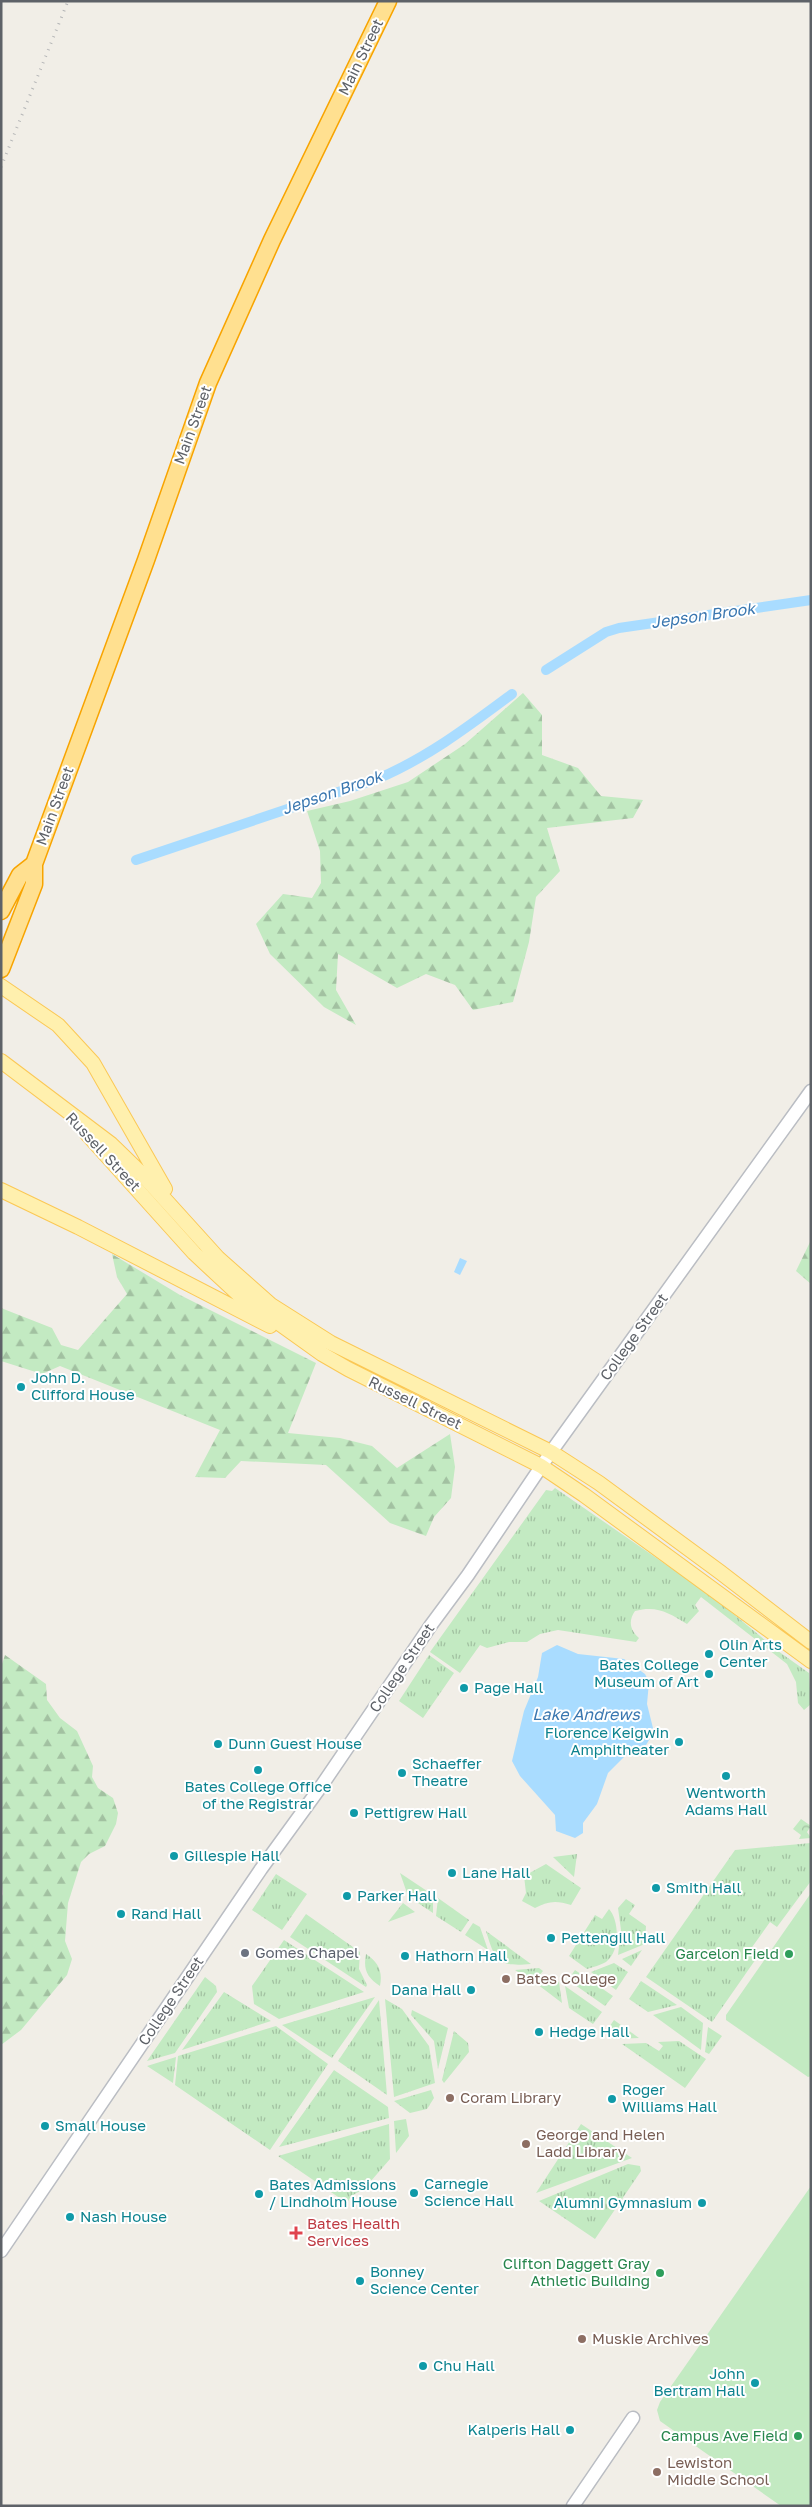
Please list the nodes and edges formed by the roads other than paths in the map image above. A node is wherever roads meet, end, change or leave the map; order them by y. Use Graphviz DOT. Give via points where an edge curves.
graph roads {
  1 [pos="388,1"];
  2 [pos="34,864"];
  3 [pos="1,911"];
  4 [pos="1,969"];
  5 [pos="1,986"];
  6 [pos="5,1063"];
  7 [pos="811,1091"];
  8 [pos="55,1101"];
  9 [pos="1,1190"];
  10 [pos="196,1232"];
  11 [pos="322,1354"];
  12 [pos="551,1452"];
  13 [pos="541,1466"];
  14 [pos="811,1642"];
  15 [pos="811,1661"];
  16 [pos="1,2251"];
  17 [pos="633,2418"];
  18 [pos="573,2506"];
  1 -- 2 [label="highway, Main Street" via="272,240 208,383"];
  2 -- 3 [label="highway, Main Street" via="20,875"];
  2 -- 4 [label="highway, Main Street" via="34,884"];
  5 -- 10 [label="main road" via="58,1025 93,1063 157,1178"];
  6 -- 8 [label="main road, Russell Street"];
  7 -- 12 [label="main road, College Street"];
  8 -- 10 [label="main road, Russell Street" via="111,1144"];
  8 -- 11 [label="main road, Russell Street" via="194,1253 238,1294"];
  9 -- 11 [label="main road" via="148,1262"];
  10 -- 12 [label="main road, Russell Street" via="218,1258 254,1291 314,1334"];
  11 -- 13 [label="main road, Russell Street" via="374,1384"];
  12 -- 13 [label="main road, College Street"];
  12 -- 14 [label="main road, Russell Street" via="599,1483"];
  13 -- 15 [label="main road, Russell Street"];
  13 -- 16 [label="main road, College Street"];
  17 -- 18 [label="main road"];
}
